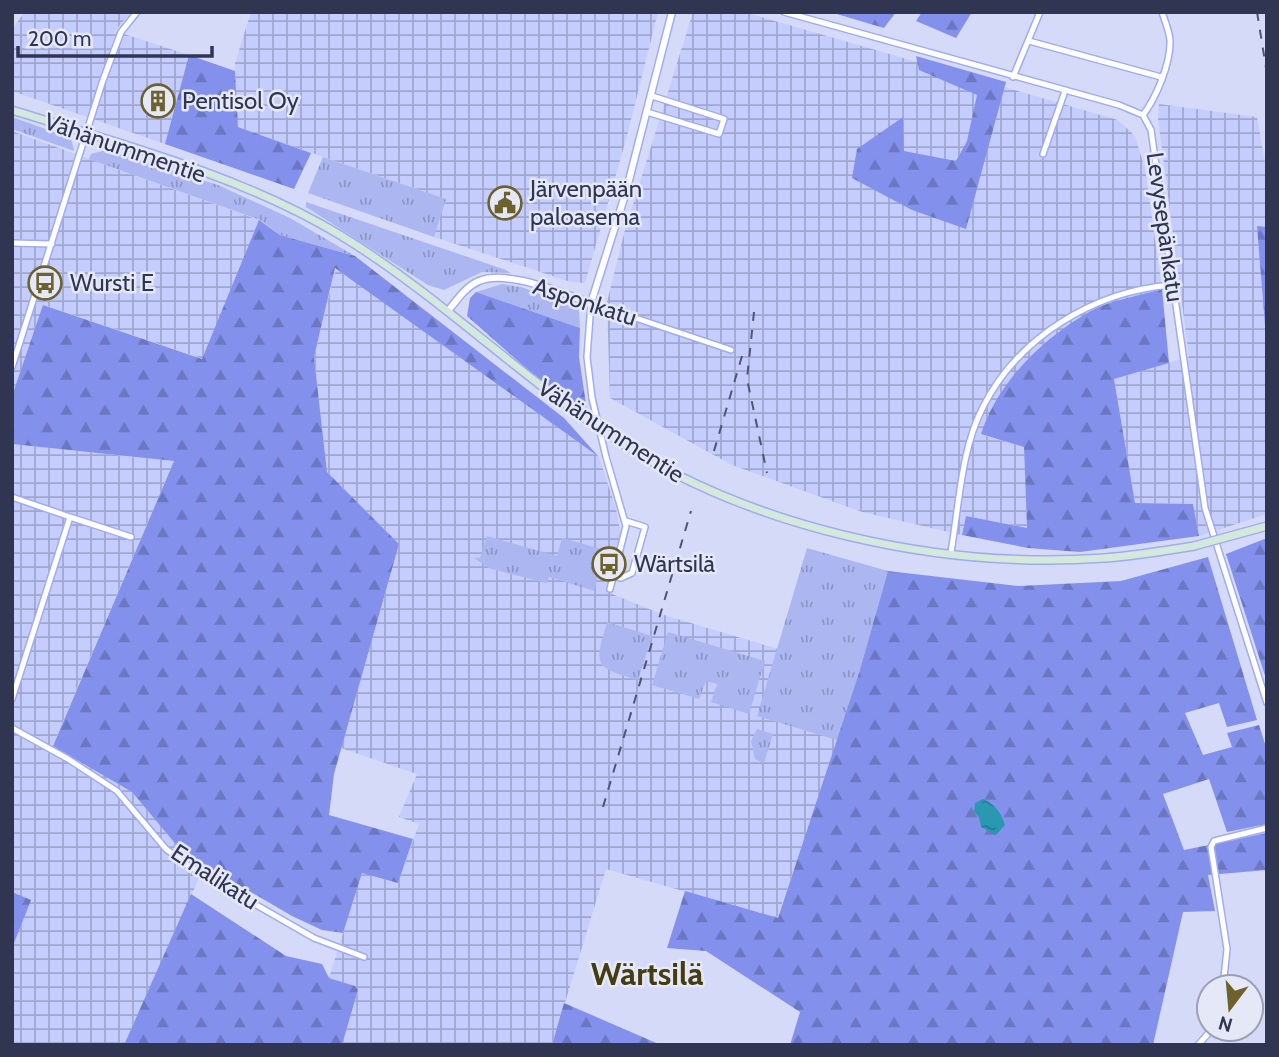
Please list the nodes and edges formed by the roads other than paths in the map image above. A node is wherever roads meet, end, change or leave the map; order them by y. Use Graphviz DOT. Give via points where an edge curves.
graph roads {
  1 [pos="136,12"];
  2 [pos="672,12"];
  3 [pos="785,12"];
  4 [pos="1040,12"];
  5 [pos="1162,12"];
  6 [pos="1028,41"];
  7 [pos="1013,77"];
  8 [pos="1161,77"];
  9 [pos="1065,91"];
  10 [pos="652,96"];
  11 [pos="12,110"];
  12 [pos="647,113"];
  13 [pos="1143,116"];
  14 [pos="87,134"];
  15 [pos="1043,154"];
  16 [pos="12,243"];
  17 [pos="52,244"];
  18 [pos="1172,285"];
  19 [pos="592,303"];
  20 [pos="448,311"];
  21 [pos="732,350"];
  22 [pos="12,367"];
  23 [pos="12,497"];
  24 [pos="70,517"];
  25 [pos="626,521"];
  26 [pos="1267,526"];
  27 [pos="131,537"];
  28 [pos="951,552"];
  29 [pos="613,576"];
  30 [pos="610,589"];
  31 [pos="12,698"];
  32 [pos="1267,704"];
  33 [pos="12,727"];
  34 [pos="1267,828"];
  35 [pos="364,957"];
  36 [pos="1224,973"];
  1 -- 14 [label="street" via="121,33"];
  2 -- 10 [label="street"];
  3 -- 7 [label="street"];
  4 -- 6 [label="street"];
  5 -- 8 [label="street" via="1170,41"];
  6 -- 7 [label="street"];
  6 -- 8 [label="street"];
  7 -- 9 [label="street"];
  8 -- 13 [label="street"];
  9 -- 13 [label="street"];
  9 -- 15 [label="street"];
  10 -- 12 [label="street"];
  10 -- 12 [label="street" via="724,118 719,134"];
  11 -- 14 [label="main road, Vähänummentie"];
  12 -- 19 [label="street"];
  13 -- 18 [label="street, Levysepänkatu" via="1151,130"];
  14 -- 17 [label="street"];
  14 -- 20 [label="main road, Vähänummentie" via="234,186 310,219 388,266"];
  16 -- 17 [label="street"];
  17 -- 22 [label="street"];
  18 -- 28 [label="street" via="1084,307 1034,341 1008,371 983,407 970,448"];
  18 -- 32 [label="street, Levysepänkatu" via="1205,508"];
  19 -- 20 [label="street, Asponkatu" via="502,278 481,280 466,289"];
  19 -- 21 [label="street, Asponkatu"];
  19 -- 25 [label="street, bridge" via="587,358 592,398"];
  20 -- 28 [label="main road, Vähänummentie" via="533,382 612,437 719,496 838,533"];
  23 -- 24 [label="street"];
  24 -- 27 [label="street"];
  24 -- 31 [label="street"];
  25 -- 29 [label="street"];
  25 -- 29 [label="street" via="645,527 632,573"];
  26 -- 28 [label="main road, Vähänummentie, bridge" via="1194,547 1103,559"];
  29 -- 30 [label="street"];
  33 -- 35 [label="street, Emalikatu" via="117,791 166,849 187,865 314,938"];
  34 -- 36 [label="street" via="1214,841 1212,847 1227,949"];
}
